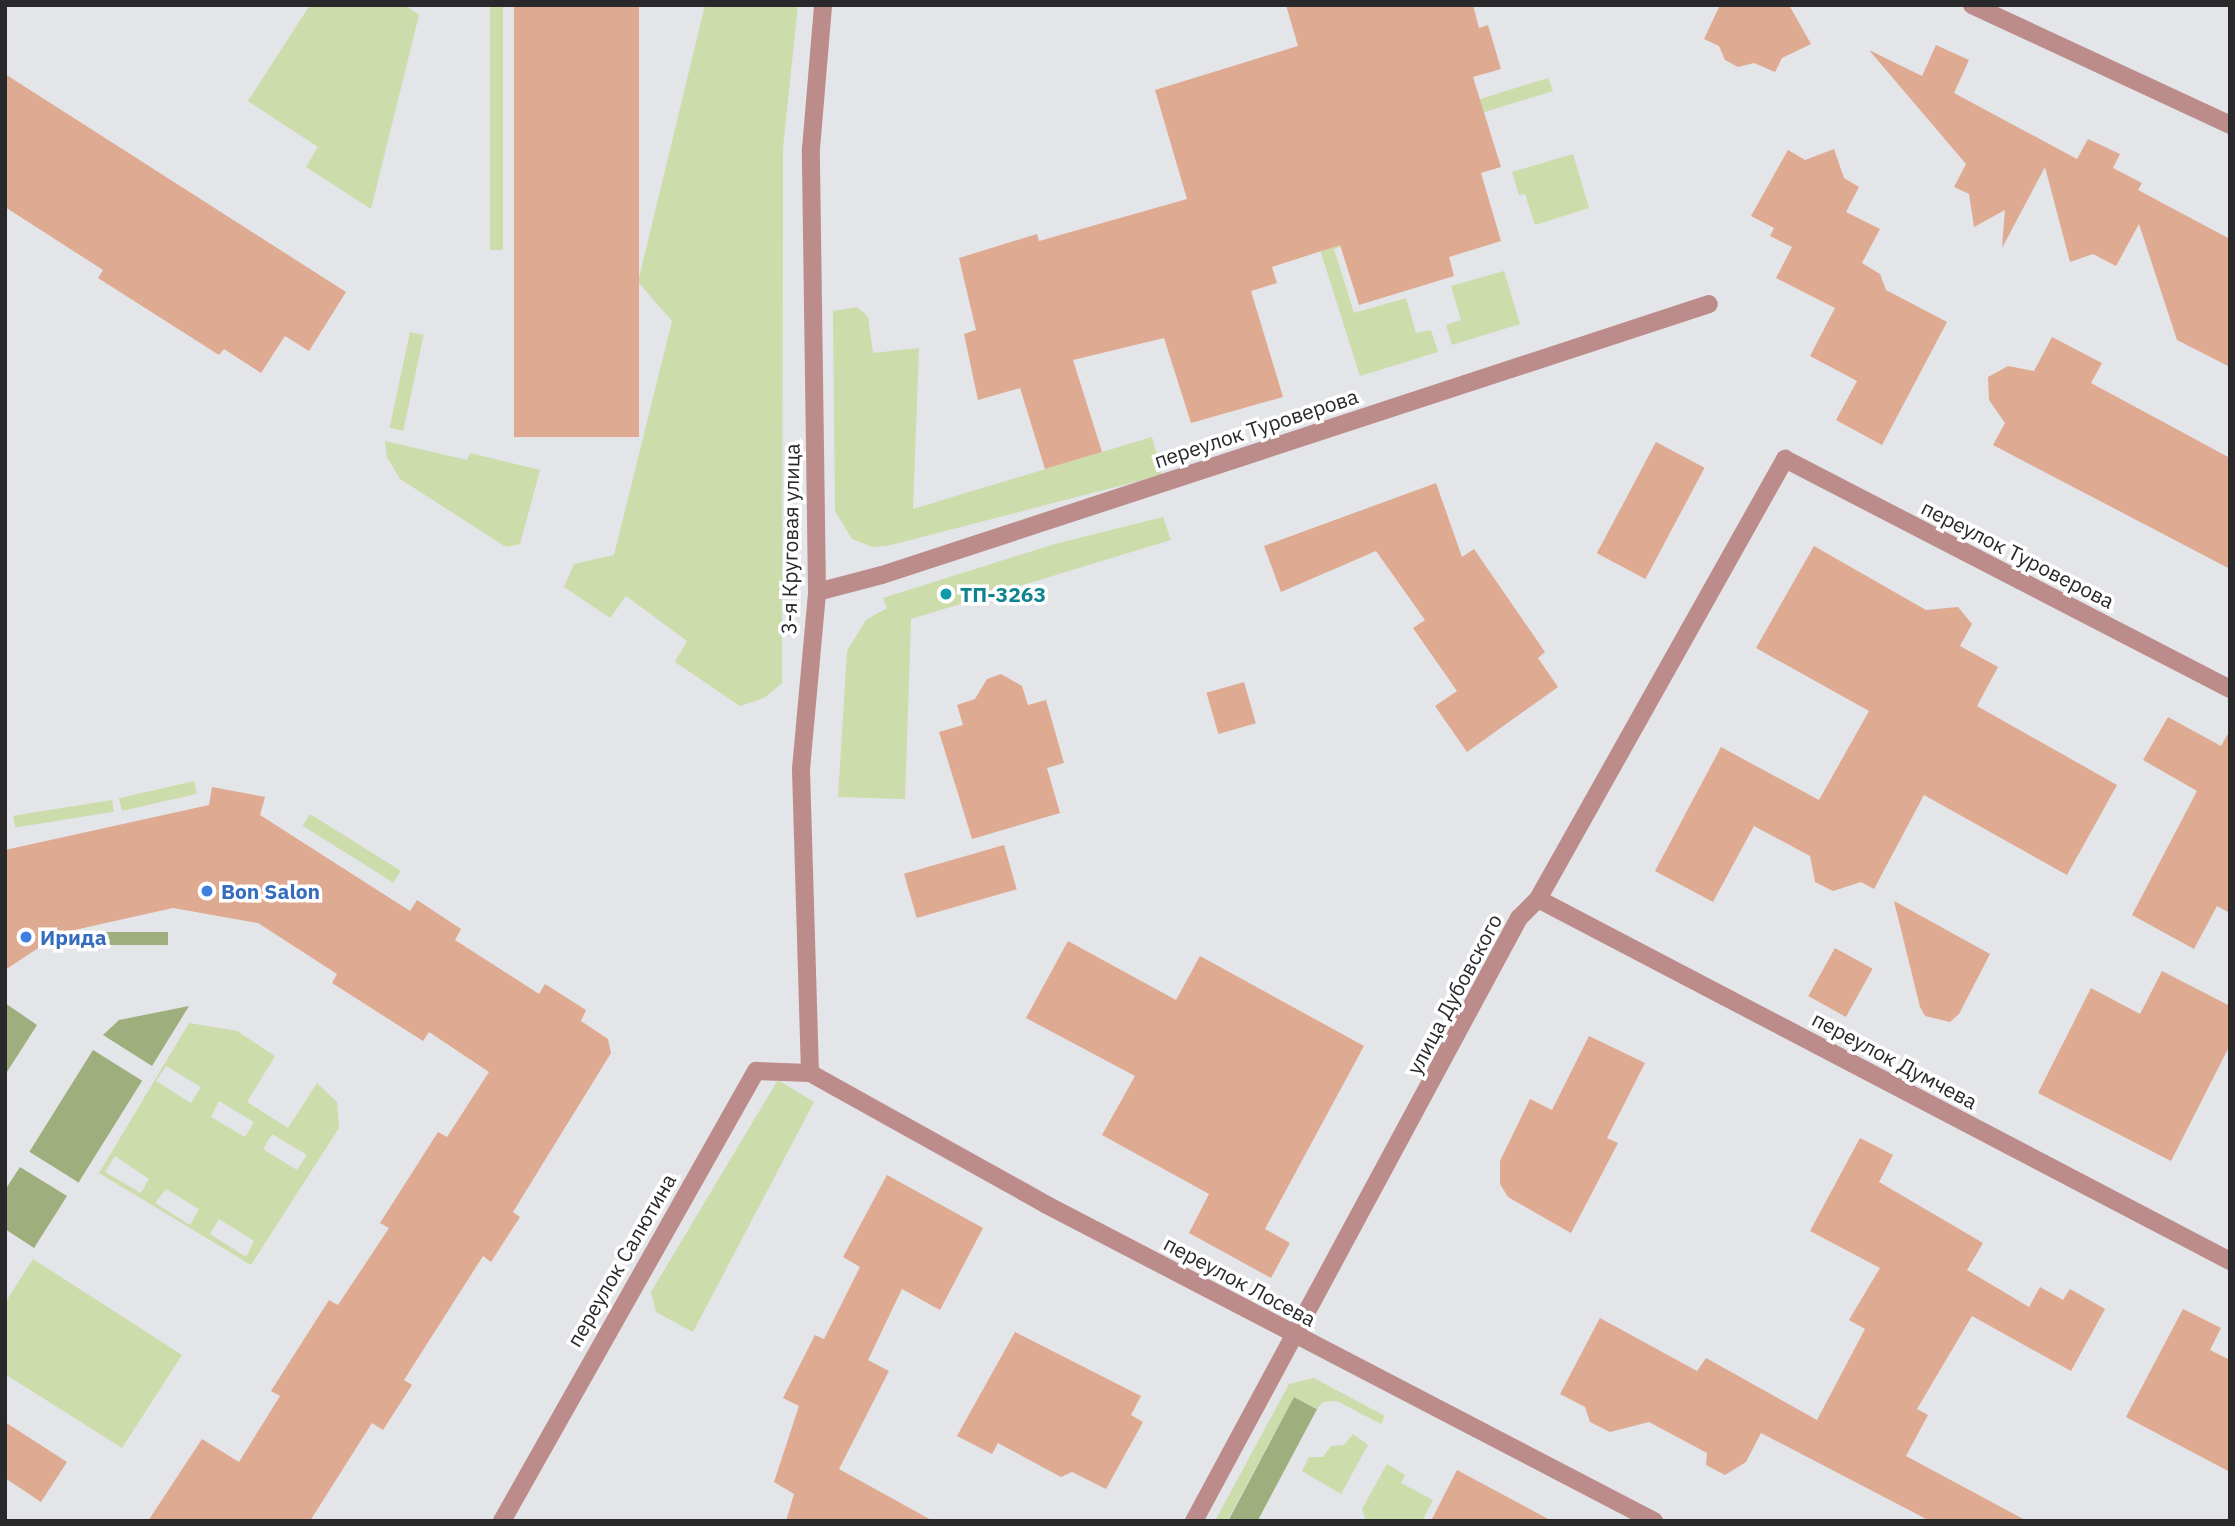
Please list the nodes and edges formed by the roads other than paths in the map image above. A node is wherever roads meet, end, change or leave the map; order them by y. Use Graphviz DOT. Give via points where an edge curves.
graph roads {
  1 [pos="823,5"];
  2 [pos="1972,5"];
  3 [pos="2230,125"];
  4 [pos="1709,304"];
  5 [pos="1785,459"];
  6 [pos="817,592"];
  7 [pos="2230,689"];
  8 [pos="1538,899"];
  9 [pos="810,1073"];
  10 [pos="2230,1261"];
  11 [pos="1296,1335"];
  12 [pos="502,1521"];
  13 [pos="1194,1521"];
  14 [pos="1654,1521"];
  1 -- 6 [label="street, 3-я Круговая улица" via="811,149"];
  2 -- 3 [label="street"];
  4 -- 6 [label="street, переулок Туроверова" via="882,575"];
  5 -- 7 [label="street, переулок Туроверова"];
  5 -- 8 [label="street, улица Дубовского"];
  6 -- 9 [label="street, 3-я Круговая улица" via="800,769"];
  8 -- 10 [label="street, переулок Думчева"];
  8 -- 11 [label="street, улица Дубовского" via="1519,918"];
  9 -- 11 [label="street, переулок Лосева" via="1045,1204"];
  9 -- 12 [label="street, переулок Салютина" via="756,1071"];
  11 -- 13 [label="street, улица Дубовского"];
  11 -- 14 [label="street, переулок Лосева"];
}
